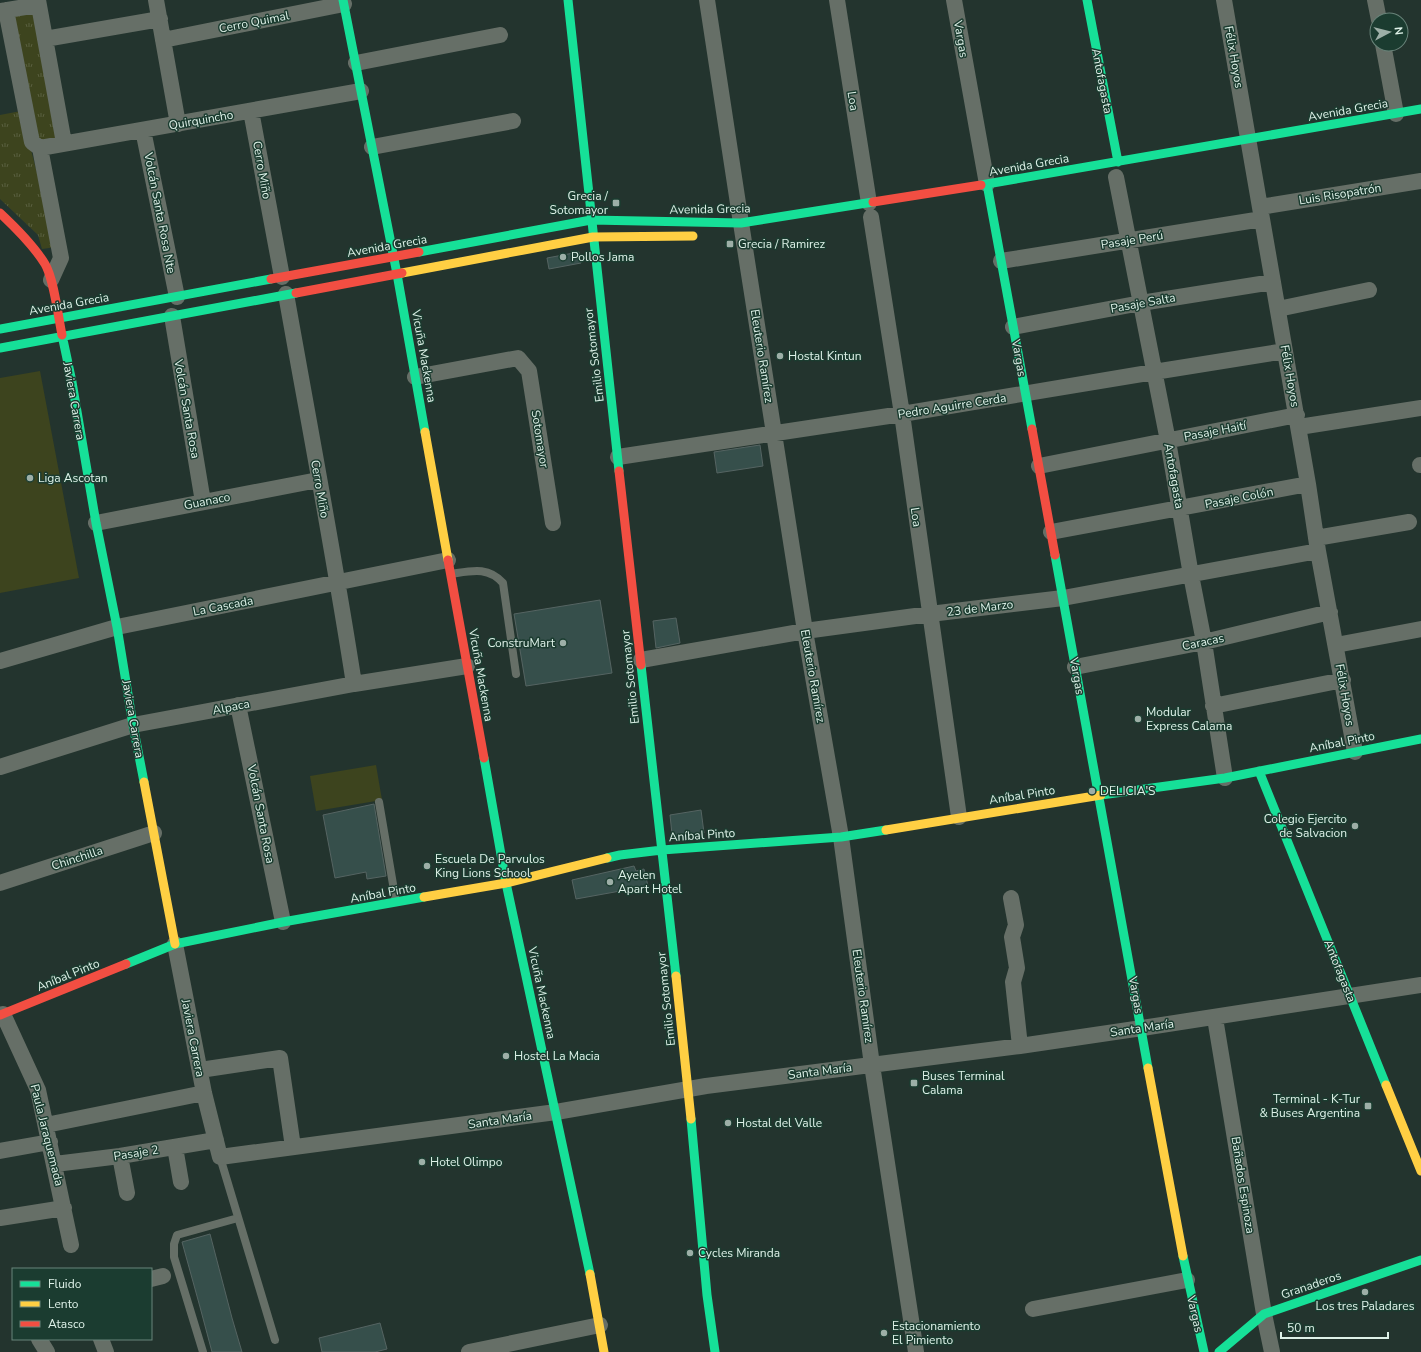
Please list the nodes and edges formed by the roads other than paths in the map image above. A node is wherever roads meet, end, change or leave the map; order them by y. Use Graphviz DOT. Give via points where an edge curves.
graph roads {
  1 [pos="156,0"];
  2 [pos="568,0"];
  3 [pos="707,0"];
  4 [pos="837,0"];
  5 [pos="954,0"];
  6 [pos="1087,0"];
  7 [pos="1224,0"];
  8 [pos="1375,0"];
  9 [pos="344,2"];
  10 [pos="38,3"];
  11 [pos="3,10"];
  12 [pos="1377,12"];
  13 [pos="160,19"];
  14 [pos="500,35"];
  15 [pos="45,39"];
  16 [pos="163,40"];
  17 [pos="1384,52"];
  18 [pos="356,62"];
  19 [pos="361,91"];
  20 [pos="1421,110"];
  21 [pos="251,111"];
  22 [pos="1396,114"];
  23 [pos="513,120"];
  24 [pos="178,124"];
  25 [pos="144,130"];
  26 [pos="64,143"];
  27 [pos="372,147"];
  28 [pos="40,148"];
  29 [pos="1250,150"];
  30 [pos="1117,173"];
  31 [pos="1421,181"];
  32 [pos="989,195"];
  33 [pos="0,213"];
  34 [pos="870,213"];
  35 [pos="1261,213"];
  36 [pos="591,220"];
  37 [pos="742,232"];
  38 [pos="704,236"];
  39 [pos="593,238"];
  40 [pos="1128,240"];
  41 [pos="393,257"];
  42 [pos="1001,261"];
  43 [pos="397,274"];
  44 [pos="282,277"];
  45 [pos="51,280"];
  46 [pos="1273,282"];
  47 [pos="1369,290"];
  48 [pos="286,294"];
  49 [pos="177,297"];
  50 [pos="1141,303"];
  51 [pos="1278,309"];
  52 [pos="172,316"];
  53 [pos="58,318"];
  54 [pos="1013,327"];
  55 [pos="0,329"];
  56 [pos="62,336"];
  57 [pos="0,348"];
  58 [pos="1285,352"];
  59 [pos="1154,372"];
  60 [pos="415,377"];
  61 [pos="1025,394"];
  62 [pos="1421,408"];
  63 [pos="902,414"];
  64 [pos="1298,421"];
  65 [pos="774,434"];
  66 [pos="1168,441"];
  67 [pos="618,457"];
  68 [pos="1039,466"];
  69 [pos="318,480"];
  70 [pos="1308,484"];
  71 [pos="203,502"];
  72 [pos="1179,509"];
  73 [pos="1409,522"];
  74 [pos="96,523"];
  75 [pos="553,523"];
  76 [pos="1051,532"];
  77 [pos="1317,545"];
  78 [pos="449,567"];
  79 [pos="1191,575"];
  80 [pos="338,583"];
  81 [pos="1063,598"];
  82 [pos="1330,612"];
  83 [pos="930,614"];
  84 [pos="117,627"];
  85 [pos="1421,629"];
  86 [pos="805,632"];
  87 [pos="1204,642"];
  88 [pos="1336,645"];
  89 [pos="640,660"];
  90 [pos="0,661"];
  91 [pos="467,666"];
  92 [pos="1075,666"];
  93 [pos="516,674"];
  94 [pos="1343,680"];
  95 [pos="354,684"];
  96 [pos="238,705"];
  97 [pos="1213,706"];
  98 [pos="133,725"];
  99 [pos="1421,739"];
  100 [pos="1355,752"];
  101 [pos="0,767"];
  102 [pos="1259,770"];
  103 [pos="1225,778"];
  104 [pos="1099,795"];
  105 [pos="379,802"];
  106 [pos="959,817"];
  107 [pos="154,833"];
  108 [pos="841,837"];
  109 [pos="662,850"];
  110 [pos="0,883"];
  111 [pos="506,883"];
  112 [pos="1011,898"];
  113 [pos="396,903"];
  114 [pos="283,922"];
  115 [pos="175,944"];
  116 [pos="1421,985"];
  117 [pos="1351,996"];
  118 [pos="1,1012"];
  119 [pos="1215,1018"];
  120 [pos="1142,1028"];
  121 [pos="1020,1046"];
  122 [pos="872,1064"];
  123 [pos="200,1070"];
  124 [pos="688,1089"];
  125 [pos="204,1093"];
  126 [pos="556,1112"];
  127 [pos="46,1125"];
  128 [pos="216,1140"];
  129 [pos="50,1142"];
  130 [pos="176,1147"];
  131 [pos="294,1147"];
  132 [pos="0,1151"];
  133 [pos="120,1156"];
  134 [pos="220,1157"];
  135 [pos="55,1164"];
  136 [pos="1421,1171"];
  137 [pos="181,1182"];
  138 [pos="127,1193"];
  139 [pos="64,1208"];
  140 [pos="0,1218"];
  141 [pos="238,1218"];
  142 [pos="71,1245"];
  143 [pos="1421,1260"];
  144 [pos="1187,1280"];
  145 [pos="1033,1309"];
  146 [pos="1264,1314"];
  147 [pos="600,1325"];
  148 [pos="41,1340"];
  149 [pos="101,1340"];
  150 [pos="275,1340"];
  151 [pos="47,1352"];
  152 [pos="106,1352"];
  153 [pos="203,1352"];
  154 [pos="469,1352"];
  155 [pos="604,1352"];
  156 [pos="715,1352"];
  157 [pos="916,1352"];
  158 [pos="1204,1352"];
  159 [pos="1219,1352"];
  160 [pos="1272,1352"];
  1 -- 13 [label="street"];
  2 -- 36 [label="street, Emilio Sotomayor"];
  3 -- 37 [label="street, Eleuterio Ramírez"];
  4 -- 34 [label="street, Loa"];
  5 -- 32 [label="street, Vargas"];
  6 -- 30 [label="street, Antofagasta"];
  7 -- 29 [label="street, Félix Hoyos"];
  8 -- 12 [label="street"];
  9 -- 16 [label="street, Cerro Quimal"];
  9 -- 18 [label="street, Vicuña Mackenna"];
  10 -- 11 [label="street"];
  10 -- 15 [label="street"];
  11 -- 28 [label="street" via="32,142"];
  13 -- 15 [label="street"];
  13 -- 16 [label="street"];
  14 -- 18 [label="street"];
  15 -- 26 [label="street"];
  16 -- 24 [label="street"];
  17 -- 22 [label="street"];
  18 -- 19 [label="street, Vicuña Mackenna"];
  19 -- 21 [label="street, Quirquincho"];
  19 -- 27 [label="street, Vicuña Mackenna"];
  20 -- 22 [label="street, Avenida Grecia"];
  21 -- 24 [label="street, Quirquincho"];
  21 -- 44 [label="street, Cerro Miño"];
  22 -- 29 [label="street, Avenida Grecia"];
  23 -- 27 [label="street"];
  24 -- 25 [label="street, Quirquincho"];
  25 -- 26 [label="street, Quirquincho"];
  25 -- 49 [label="street, Volcán Santa Rosa Nte"];
  26 -- 28 [label="street, Quirquincho"];
  27 -- 41 [label="street, Vicuña Mackenna"];
  28 -- 45 [label="street" via="61,258"];
  29 -- 30 [label="street, Avenida Grecia"];
  29 -- 35 [label="street, Félix Hoyos"];
  30 -- 32 [label="street, Avenida Grecia"];
  30 -- 40 [label="street, Antofagasta"];
  31 -- 35 [label="street, Luis Risopatrón"];
  32 -- 34 [label="street, Avenida Grecia"];
  32 -- 42 [label="street, Vargas"];
  33 -- 45 [label="street, Javiera Carrera" via="17,229 45,264"];
  34 -- 37 [label="street, Avenida Grecia"];
  34 -- 63 [label="street, Loa"];
  35 -- 40 [label="street, Pasaje Perú"];
  35 -- 46 [label="street, Félix Hoyos"];
  36 -- 37 [label="street, Avenida Grecia"];
  36 -- 39 [label="street, Emilio Sotomayor"];
  36 -- 41 [label="street, Avenida Grecia"];
  37 -- 65 [label="street, Eleuterio Ramírez"];
  38 -- 39 [label="street"];
  39 -- 43 [label="street"];
  39 -- 67 [label="street, Emilio Sotomayor"];
  40 -- 42 [label="street, Pasaje Perú"];
  40 -- 50 [label="street, Antofagasta"];
  41 -- 43 [label="street, Vicuña Mackenna"];
  41 -- 44 [label="street, Avenida Grecia"];
  42 -- 54 [label="street, Vargas"];
  43 -- 48 [label="street"];
  43 -- 60 [label="street, Vicuña Mackenna"];
  44 -- 49 [label="street, Avenida Grecia"];
  45 -- 53 [label="street, Javiera Carrera"];
  46 -- 50 [label="street, Pasaje Salta"];
  46 -- 51 [label="street, Félix Hoyos"];
  47 -- 51 [label="street"];
  48 -- 52 [label="street"];
  48 -- 69 [label="street, Cerro Miño"];
  49 -- 53 [label="street, Avenida Grecia"];
  50 -- 54 [label="street, Pasaje Salta"];
  50 -- 59 [label="street, Antofagasta"];
  51 -- 58 [label="street, Félix Hoyos"];
  52 -- 56 [label="street"];
  52 -- 71 [label="street, Volcán Santa Rosa"];
  53 -- 55 [label="street, Avenida Grecia"];
  53 -- 56 [label="street, Javiera Carrera"];
  54 -- 61 [label="street, Vargas"];
  56 -- 57 [label="street"];
  56 -- 74 [label="street, Javiera Carrera"];
  58 -- 59 [label="street, Pedro Aguirre Cerda"];
  58 -- 64 [label="street, Félix Hoyos"];
  59 -- 61 [label="street, Pedro Aguirre Cerda"];
  59 -- 66 [label="street, Antofagasta"];
  60 -- 75 [label="street, Sotomayor" via="518,358 529,371"];
  60 -- 78 [label="street, Vicuña Mackenna"];
  61 -- 63 [label="street, Pedro Aguirre Cerda"];
  61 -- 68 [label="street, Vargas"];
  62 -- 64 [label="street"];
  63 -- 65 [label="street, Pedro Aguirre Cerda"];
  63 -- 83 [label="street, Loa"];
  64 -- 66 [label="street, Pasaje Haití"];
  64 -- 70 [label="street, Félix Hoyos"];
  65 -- 67 [label="street, Pedro Aguirre Cerda"];
  65 -- 86 [label="street, Eleuterio Ramírez"];
  66 -- 68 [label="street, Pasaje Haití"];
  66 -- 72 [label="street, Antofagasta"];
  67 -- 89 [label="street, Emilio Sotomayor"];
  68 -- 76 [label="street, Vargas"];
  69 -- 71 [label="street, Guanaco"];
  69 -- 80 [label="street, Cerro Miño"];
  70 -- 72 [label="street, Pasaje Colón"];
  70 -- 77 [label="street, Félix Hoyos"];
  71 -- 74 [label="street, Guanaco"];
  72 -- 76 [label="street, Pasaje Colón"];
  72 -- 79 [label="street, Antofagasta"];
  73 -- 77 [label="street, 23 de Marzo"];
  74 -- 84 [label="street, Javiera Carrera"];
  76 -- 81 [label="street, Vargas"];
  77 -- 79 [label="street, 23 de Marzo"];
  77 -- 82 [label="street, Félix Hoyos"];
  78 -- 80 [label="street, La Cascada"];
  78 -- 91 [label="street, Vicuña Mackenna"];
  78 -- 93 [label="lane" via="493,574 503,583"];
  79 -- 81 [label="street, 23 de Marzo"];
  79 -- 87 [label="street, Antofagasta"];
  80 -- 84 [label="street, La Cascada"];
  80 -- 95 [label="street, Cerro Miño"];
  81 -- 83 [label="street, 23 de Marzo"];
  81 -- 92 [label="street, Vargas"];
  82 -- 87 [label="street, Caracas"];
  82 -- 88 [label="street, Félix Hoyos"];
  83 -- 86 [label="street, 23 de Marzo"];
  83 -- 106 [label="street, Loa"];
  84 -- 90 [label="street, La Cascada"];
  84 -- 98 [label="street, Javiera Carrera"];
  85 -- 88 [label="street"];
  86 -- 89 [label="street, 23 de Marzo"];
  86 -- 108 [label="street, Eleuterio Ramírez"];
  87 -- 92 [label="street, Caracas"];
  87 -- 97 [label="street, Antofagasta"];
  88 -- 94 [label="street, Félix Hoyos"];
  89 -- 109 [label="street, Emilio Sotomayor"];
  91 -- 95 [label="street, Alpaca"];
  91 -- 111 [label="street, Vicuña Mackenna"];
  92 -- 104 [label="street, Vargas"];
  94 -- 97 [label="street"];
  94 -- 100 [label="street, Félix Hoyos"];
  95 -- 96 [label="street, Alpaca"];
  96 -- 98 [label="street, Alpaca"];
  96 -- 114 [label="street, Volcán Santa Rosa"];
  97 -- 103 [label="street, Antofagasta"];
  98 -- 101 [label="street, Alpaca"];
  98 -- 107 [label="street, Javiera Carrera"];
  99 -- 100 [label="street, Aníbal Pinto"];
  100 -- 102 [label="street, Aníbal Pinto"];
  102 -- 103 [label="street, Aníbal Pinto"];
  102 -- 117 [label="street, Antofagasta"];
  103 -- 104 [label="street, Aníbal Pinto"];
  104 -- 106 [label="street, Aníbal Pinto"];
  104 -- 120 [label="street, Vargas"];
  105 -- 113 [label="lane"];
  106 -- 108 [label="street, Aníbal Pinto"];
  107 -- 110 [label="street, Chinchilla"];
  107 -- 115 [label="street, Javiera Carrera"];
  108 -- 109 [label="street, Aníbal Pinto"];
  108 -- 122 [label="street, Eleuterio Ramírez"];
  109 -- 111 [label="street, Aníbal Pinto" via="620,855"];
  109 -- 124 [label="street, Emilio Sotomayor"];
  111 -- 113 [label="street, Aníbal Pinto"];
  111 -- 126 [label="street, Vicuña Mackenna"];
  112 -- 121 [label="street" via="1016,925 1012,937 1017,968 1012,982"];
  113 -- 114 [label="street, Aníbal Pinto"];
  114 -- 115 [label="street, Aníbal Pinto"];
  115 -- 118 [label="street, Aníbal Pinto"];
  115 -- 123 [label="street, Javiera Carrera"];
  116 -- 117 [label="street, Santa María"];
  117 -- 119 [label="street, Santa María"];
  117 -- 136 [label="street, Antofagasta"];
  118 -- 127 [label="street, Paula Jaraquemada" via="38,1090"];
  119 -- 120 [label="street, Santa María"];
  119 -- 146 [label="street, Bañados Espinoza"];
  120 -- 121 [label="street, Santa María"];
  120 -- 144 [label="street, Vargas"];
  121 -- 122 [label="street, Santa María"];
  122 -- 124 [label="street, Santa María"];
  122 -- 157 [label="street, Eleuterio Ramírez"];
  123 -- 125 [label="street, Javiera Carrera"];
  123 -- 131 [label="street" via="280,1058"];
  124 -- 126 [label="street, Santa María"];
  124 -- 156 [label="street, Emilio Sotomayor" via="707,1295"];
  125 -- 127 [label="street"];
  125 -- 128 [label="street, Javiera Carrera"];
  126 -- 131 [label="street, Santa María"];
  126 -- 147 [label="street, Vicuña Mackenna"];
  127 -- 129 [label="street, Paula Jaraquemada"];
  128 -- 130 [label="street, Pasaje 2"];
  128 -- 134 [label="street, Javiera Carrera"];
  129 -- 132 [label="street"];
  129 -- 135 [label="street, Paula Jaraquemada"];
  130 -- 133 [label="street, Pasaje 2"];
  130 -- 137 [label="street"];
  131 -- 134 [label="street, Santa María"];
  133 -- 135 [label="street, Pasaje 2"];
  133 -- 138 [label="street"];
  134 -- 141 [label="lane"];
  135 -- 139 [label="street, Paula Jaraquemada"];
  139 -- 140 [label="street"];
  139 -- 142 [label="street, Paula Jaraquemada"];
  141 -- 150 [label="lane"];
  141 -- 153 [label="lane" via="178,1235 174,1244 174,1257"];
  143 -- 146 [label="street, Granaderos"];
  144 -- 145 [label="street"];
  144 -- 158 [label="street, Vargas"];
  146 -- 159 [label="street, Granaderos"];
  146 -- 160 [label="street, Bañados Espinoza"];
  147 -- 154 [label="street"];
  147 -- 155 [label="street, Vicuña Mackenna"];
  148 -- 151 [label="street"];
  149 -- 152 [label="street"];
}
